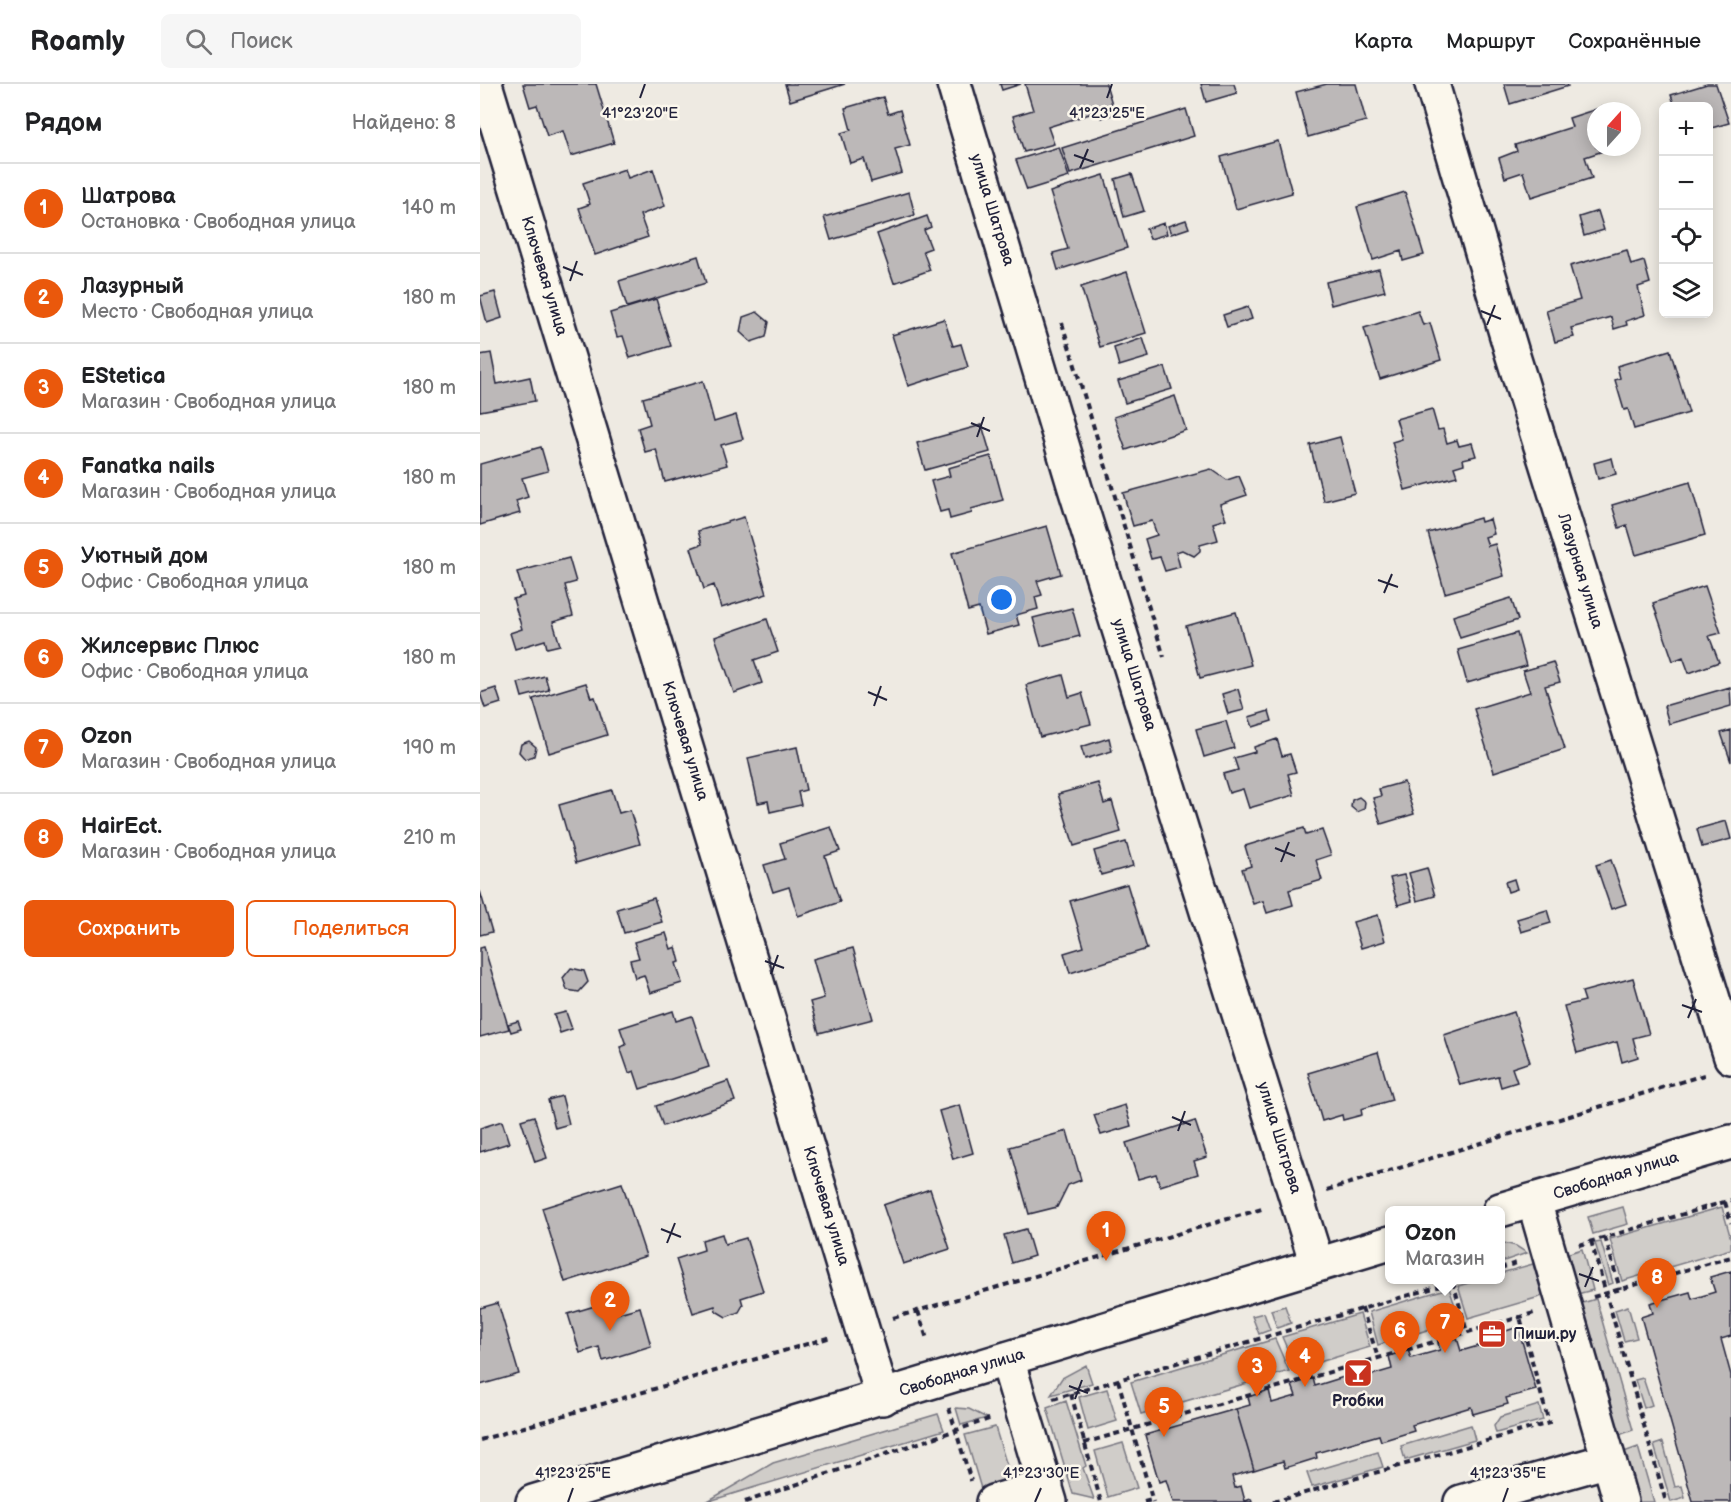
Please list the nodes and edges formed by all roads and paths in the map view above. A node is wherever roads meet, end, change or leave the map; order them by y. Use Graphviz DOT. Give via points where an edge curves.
graph roads {
  1 [pos="485,84"];
  2 [pos="954,84"];
  3 [pos="1432,84"];
  4 [pos="1059,312"];
  5 [pos="1167,665"];
  6 [pos="1731,1057"];
  7 [pos="1731,1142"];
  8 [pos="1324,1179"];
  9 [pos="1328,1190"];
  10 [pos="1731,1200"];
  11 [pos="1534,1201"];
  12 [pos="1725,1202"];
  13 [pos="1505,1209"];
  14 [pos="1731,1223"];
  15 [pos="1605,1237"];
  16 [pos="1385,1244"];
  17 [pos="1731,1257"];
  18 [pos="1527,1260"];
  19 [pos="1317,1264"];
  20 [pos="1505,1267"];
  21 [pos="1446,1284"];
  22 [pos="1454,1284"];
  23 [pos="1620,1289"];
  24 [pos="1606,1293"];
  25 [pos="1563,1305"];
  26 [pos="1362,1308"];
  27 [pos="918,1311"];
  28 [pos="1520,1317"];
  29 [pos="1467,1332"];
  30 [pos="832,1336"];
  31 [pos="927,1338"];
  32 [pos="1378,1358"];
  33 [pos="1007,1359"];
  34 [pos="1118,1380"];
  35 [pos="1071,1394"];
  36 [pos="883,1398"];
  37 [pos="948,1407"];
  38 [pos="1022,1409"];
  39 [pos="955,1429"];
  40 [pos="1132,1429"];
  41 [pos="480,1440"];
  42 [pos="1084,1443"];
  43 [pos="1609,1460"];
  44 [pos="1048,1494"];
  45 [pos="983,1497"];
  46 [pos="1152,1501"];
  47 [pos="533,1502"];
  48 [pos="745,1502"];
  49 [pos="1101,1502"];
  50 [pos="1144,1502"];
  51 [pos="1274,1502"];
  52 [pos="1461,1502"];
  53 [pos="1621,1502"];
  54 [pos="1666,1502"];
  1 -- 36 [label="street, Ключевая улица"];
  2 -- 19 [label="street, улица Шатрова" via="1075,488"];
  3 -- 6 [label="street, Лазурная улица"];
  4 -- 5 [label="path"];
  7 -- 11 [label="street, Свободная улица"];
  8 -- 9 [label="path"];
  10 -- 12 [label="path"];
  11 -- 13 [label="street, Свободная улица"];
  11 -- 25 [label="street"];
  12 -- 14 [label="path"];
  12 -- 15 [label="path"];
  15 -- 23 [label="path"];
  15 -- 24 [label="path" via="1590,1241"];
  16 -- 19 [label="street, Свободная улица"];
  17 -- 23 [label="path"];
  18 -- 20 [label="path"];
  19 -- 33 [label="street, Свободная улица"];
  21 -- 26 [label="path"];
  22 -- 29 [label="path"];
  23 -- 24 [label="path"];
  24 -- 54 [label="path"];
  25 -- 28 [label="path"];
  25 -- 43 [label="street"];
  26 -- 32 [label="path"];
  26 -- 34 [label="path"];
  27 -- 31 [label="path"];
  28 -- 29 [label="path"];
  28 -- 51 [label="path" via="1549,1423"];
  29 -- 32 [label="path"];
  30 -- 41 [label="path"];
  32 -- 40 [label="path"];
  33 -- 36 [label="street, Свободная улица"];
  33 -- 38 [label="street"];
  34 -- 35 [label="path"];
  34 -- 40 [label="path"];
  35 -- 38 [label="path"];
  35 -- 42 [label="path"];
  36 -- 47 [label="street, Свободная улица"];
  37 -- 39 [label="path"];
  38 -- 39 [label="path"];
  38 -- 44 [label="street"];
  39 -- 45 [label="path"];
  39 -- 48 [label="path"];
  40 -- 42 [label="path"];
  40 -- 46 [label="path"];
  42 -- 49 [label="path"];
  43 -- 52 [label="street"];
  43 -- 53 [label="street"];
  44 -- 45 [label="street"];
  46 -- 50 [label="path"];
}
